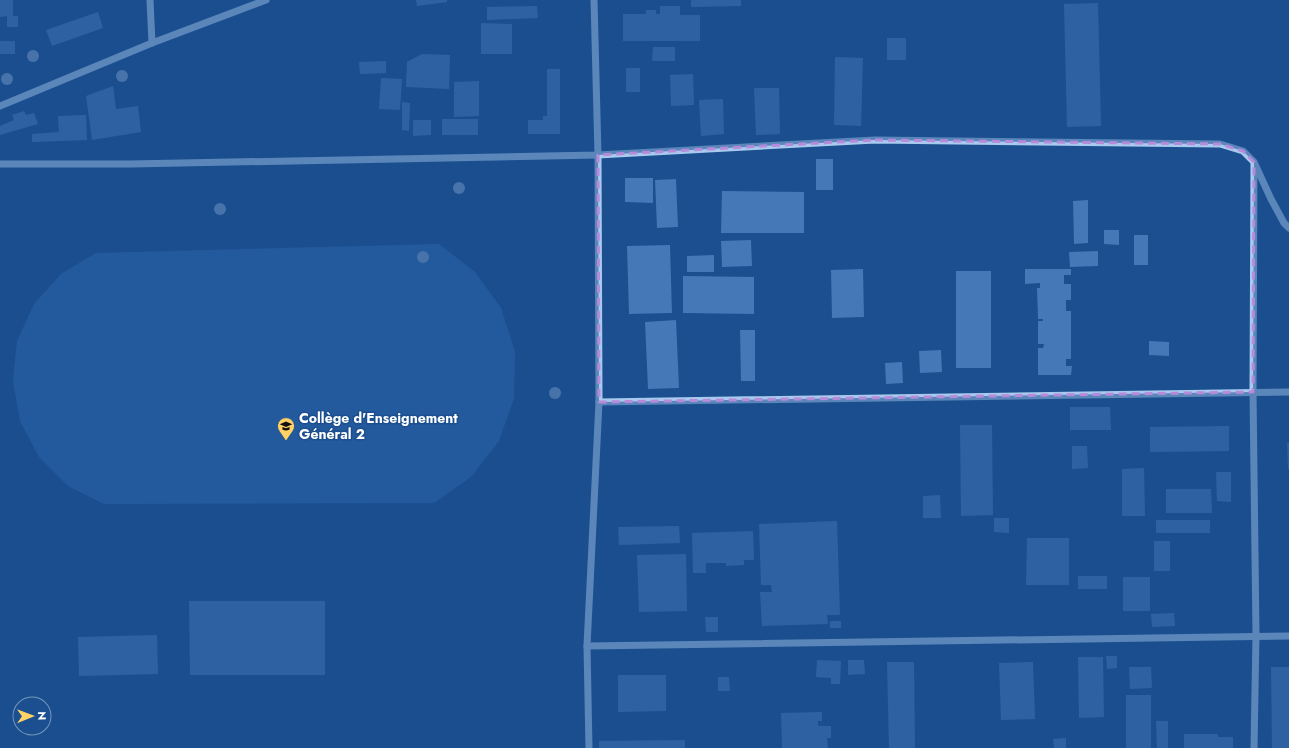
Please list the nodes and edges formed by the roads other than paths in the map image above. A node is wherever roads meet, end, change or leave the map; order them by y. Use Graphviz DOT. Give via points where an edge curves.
graph roads {
  1 [pos="150,0"];
  2 [pos="266,0"];
  3 [pos="594,0"];
  4 [pos="152,43"];
  5 [pos="0,106"];
  6 [pos="598,155"];
  7 [pos="1254,162"];
  8 [pos="0,164"];
  9 [pos="1289,228"];
  10 [pos="1253,392"];
  11 [pos="1289,392"];
  12 [pos="599,402"];
  13 [pos="1256,635"];
  14 [pos="1289,636"];
  15 [pos="587,646"];
  16 [pos="589,748"];
  17 [pos="1254,748"];
  1 -- 4 [label="street"];
  2 -- 4 [label="street"];
  3 -- 6 [label="street"];
  4 -- 5 [label="street"];
  6 -- 7 [label="street" via="875,140 1220,144 1243,151"];
  6 -- 8 [label="street" via="139,164"];
  6 -- 12 [label="street"];
  7 -- 9 [label="street" via="1271,199"];
  7 -- 10 [label="street"];
  10 -- 11 [label="street"];
  10 -- 12 [label="street"];
  10 -- 13 [label="street"];
  12 -- 15 [label="street"];
  13 -- 14 [label="street"];
  13 -- 15 [label="street"];
  13 -- 17 [label="street"];
  15 -- 16 [label="street"];
}
